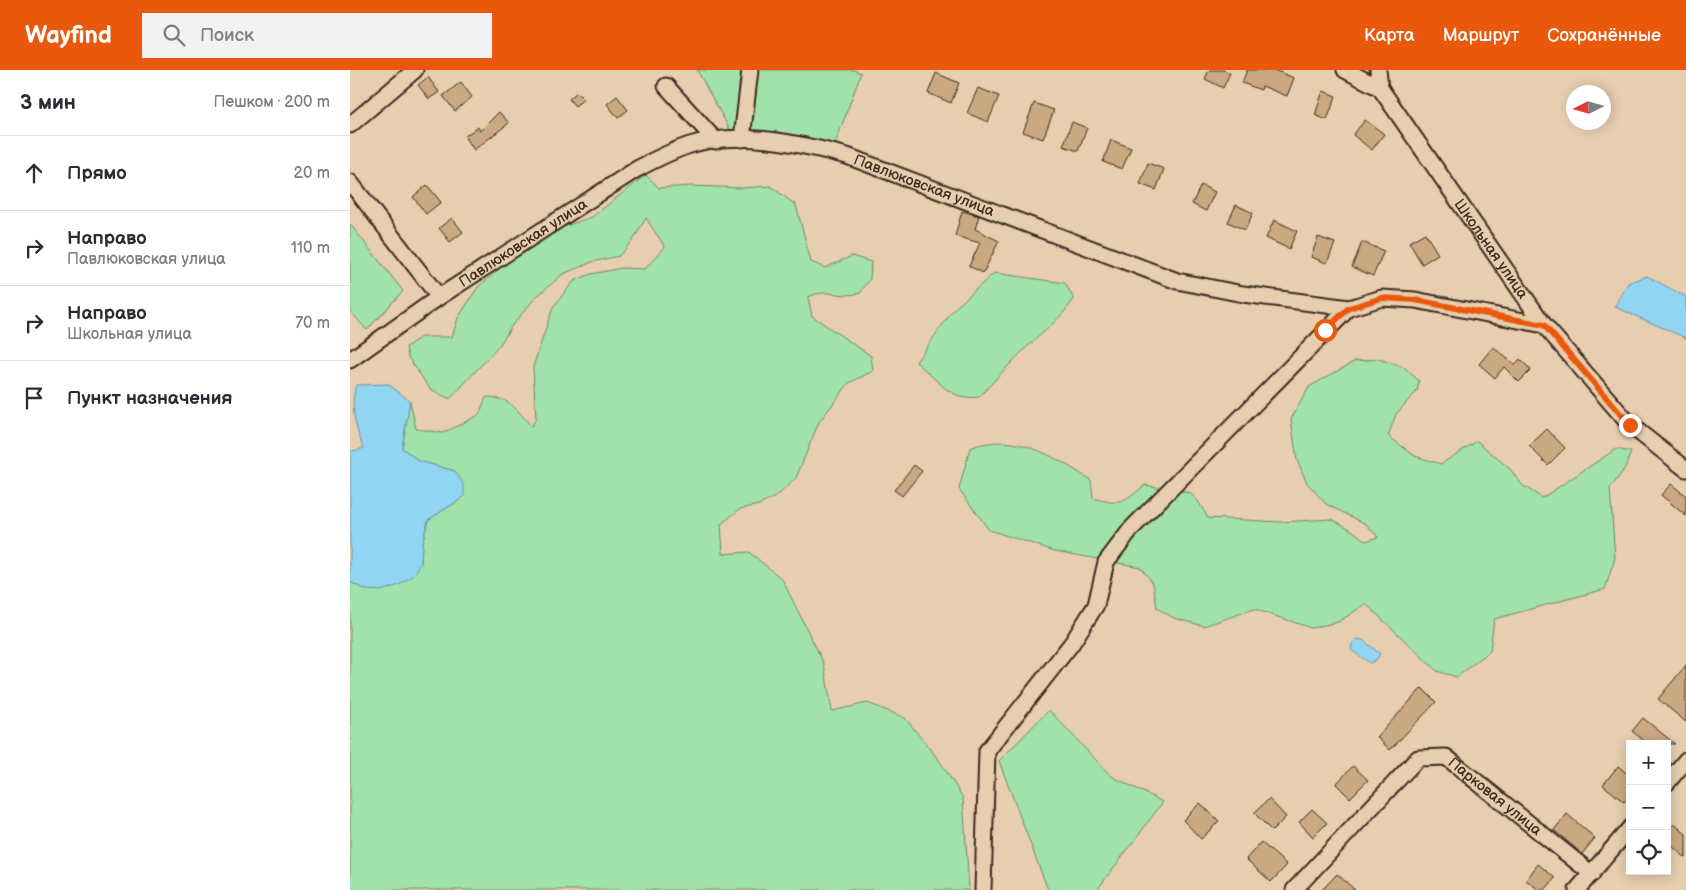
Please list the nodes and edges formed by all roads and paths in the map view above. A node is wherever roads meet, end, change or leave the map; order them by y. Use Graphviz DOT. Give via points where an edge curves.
graph roads {
  1 [pos="416,70"];
  2 [pos="750,70"];
  3 [pos="1346,70"];
  4 [pos="1378,70"];
  5 [pos="666,86"];
  6 [pos="1380,88"];
  7 [pos="350,125"];
  8 [pos="742,139"];
  9 [pos="716,141"];
  10 [pos="350,182"];
  11 [pos="439,297"];
  12 [pos="1349,308"];
  13 [pos="1544,325"];
  14 [pos="350,360"];
  15 [pos="1686,469"];
  16 [pos="1686,760"];
  17 [pos="1671,778"];
  18 [pos="1628,830"];
  19 [pos="1592,874"];
  20 [pos="984,890"];
  21 [pos="1294,890"];
  22 [pos="1577,890"];
  1 -- 7 [label="street"];
  2 -- 8 [label="street"];
  3 -- 6 [label="street, Школьная улица"];
  4 -- 6 [label="street"];
  5 -- 9 [label="street"];
  6 -- 13 [label="street, Школьная улица"];
  8 -- 9 [label="street, Павлюковская улица"];
  8 -- 12 [label="street, Павлюковская улица" via="791,144 847,156 1177,281 1243,294"];
  9 -- 11 [label="street, Павлюковская улица" via="691,145 653,160"];
  10 -- 11 [label="street"];
  11 -- 14 [label="street, Павлюковская улица"];
  12 -- 13 [label="street, Павлюковская улица" via="1371,300 1396,298"];
  12 -- 20 [label="street" via="1131,529 1106,562 1096,606 1072,643 987,751"];
  13 -- 15 [label="street, Школьная улица" via="1630,425"];
  16 -- 17 [label="street"];
  18 -- 19 [label="street"];
  19 -- 21 [label="street, Парковая улица" via="1446,757 1418,758"];
  19 -- 22 [label="street"];
}
